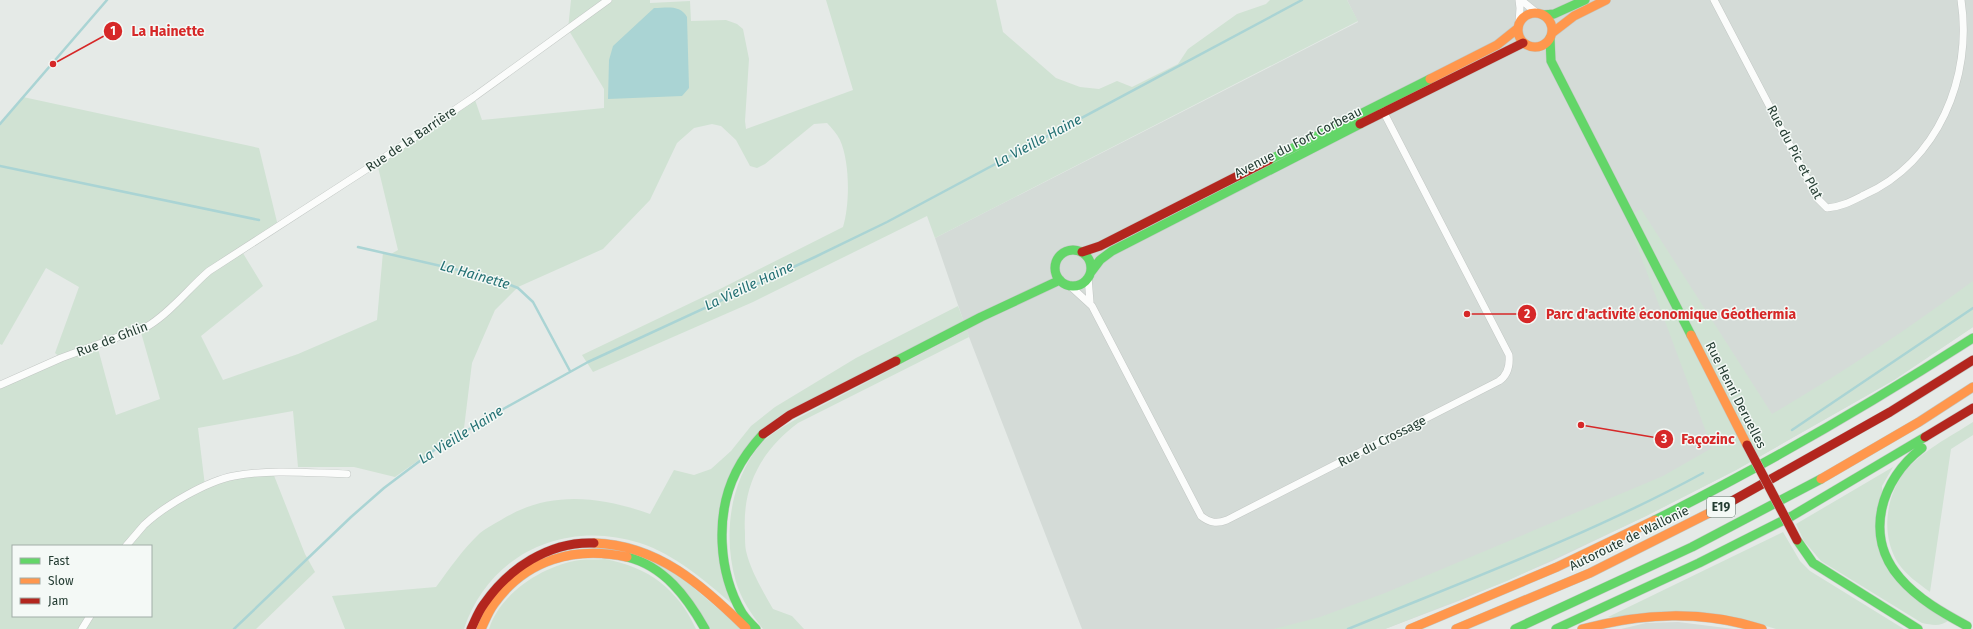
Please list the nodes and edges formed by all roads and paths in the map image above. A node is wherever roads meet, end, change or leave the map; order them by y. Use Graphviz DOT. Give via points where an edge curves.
graph roads {
  1 [pos="608,0"];
  2 [pos="1520,0"];
  3 [pos="1585,0"];
  4 [pos="1606,0"];
  5 [pos="1714,0"];
  6 [pos="1961,0"];
  7 [pos="1540,14"];
  8 [pos="1518,26"];
  9 [pos="1551,36"];
  10 [pos="1523,43"];
  11 [pos="1533,48"];
  12 [pos="1551,61"];
  13 [pos="1382,109"];
  14 [pos="1082,252"];
  15 [pos="209,271"];
  16 [pos="1089,275"];
  17 [pos="1060,280"];
  18 [pos="1069,285"];
  19 [pos="1090,302"];
  20 [pos="1973,338"];
  21 [pos="1973,360"];
  22 [pos="0,385"];
  23 [pos="1973,387"];
  24 [pos="1973,408"];
  25 [pos="1973,412"];
  26 [pos="347,474"];
  27 [pos="127,545"];
  28 [pos="89,617"];
  29 [pos="1966,627"];
  30 [pos="82,629"];
  31 [pos="471,629"];
  32 [pos="481,629"];
  33 [pos="705,629"];
  34 [pos="747,629"];
  35 [pos="756,629"];
  36 [pos="1410,629"];
  37 [pos="1456,629"];
  38 [pos="1515,629"];
  39 [pos="1556,629"];
  40 [pos="1582,629"];
  41 [pos="1762,629"];
  42 [pos="1918,629"];
  1 -- 15 [label="street, Rue de la Barrière" via="474,97"];
  2 -- 7 [label="street"];
  2 -- 8 [label="street"];
  3 -- 7 [label="main road" via="1554,14"];
  4 -- 9 [label="main road" via="1574,16"];
  5 -- 6 [label="street, Rue du Pic et Plat" via="1818,199 1827,208 1837,207 1874,191 1891,180 1917,159 1934,135 1948,110 1962,67 1965,38"];
  7 -- 8 [label="main road" via="1526,15"];
  7 -- 9 [label="main road" via="1550,23"];
  8 -- 10 [label="main road"];
  8 -- 13 [label="main road, Avenue du Fort Corbeau" via="1497,45"];
  9 -- 11 [label="main road" via="1543,45"];
  9 -- 12 [label="main road, Rue Henri Deruelles"];
  10 -- 11 [label="main road"];
  10 -- 13 [label="main road, Avenue du Fort Corbeau"];
  11 -- 12 [label="main road, Rue Henri Deruelles"];
  12 -- 42 [label="main road, Rue Henri Deruelles, bridge" via="1804,553 1813,562"];
  13 -- 14 [label="main road, Avenue du Fort Corbeau" via="1100,246"];
  13 -- 16 [label="main road, Avenue du Fort Corbeau" via="1112,251 1100,260"];
  13 -- 19 [label="street, Rue du Crossage" via="1509,355 1506,376 1499,381 1227,520 1213,522 1201,516"];
  14 -- 16 [label="main road" via="1090,260"];
  14 -- 17 [label="main road" via="1071,250 1061,255 1056,264"];
  15 -- 22 [label="street, Rue de Ghlin" via="167,313 148,326 61,358"];
  16 -- 18 [label="main road" via="1079,285"];
  16 -- 19 [label="street"];
  17 -- 18 [label="main road"];
  17 -- 35 [label="main road" via="981,317 790,415 763,434 739,466 725,505 722,530 722,551 733,593 742,614"];
  18 -- 19 [label="street"];
  20 -- 36 [label="main road" via="1765,465 1671,514 1574,561"];
  21 -- 37 [label="main road, Autoroute de Wallonie / E19" via="1863,429 1678,530 1581,576"];
  23 -- 38 [label="main road, E19" via="1872,449 1690,549"];
  24 -- 39 [label="main road" via="1792,516 1699,563"];
  25 -- 29 [label="main road" via="1924,446 1900,468 1885,494 1880,517 1883,544 1900,577"];
  26 -- 27 [label="street" via="273,473 234,476 205,486 177,502 144,525"];
  28 -- 30 [label="street"];
  31 -- 34 [label="main road" via="476,614 487,598 513,570 548,551 590,542 615,544 639,550 662,561 702,588"];
  32 -- 33 [label="main road" via="491,609 516,580 557,557 598,552 619,554 658,570 683,592"];
  40 -- 41 [label="main road" via="1622,619 1669,615 1707,617"];
}
